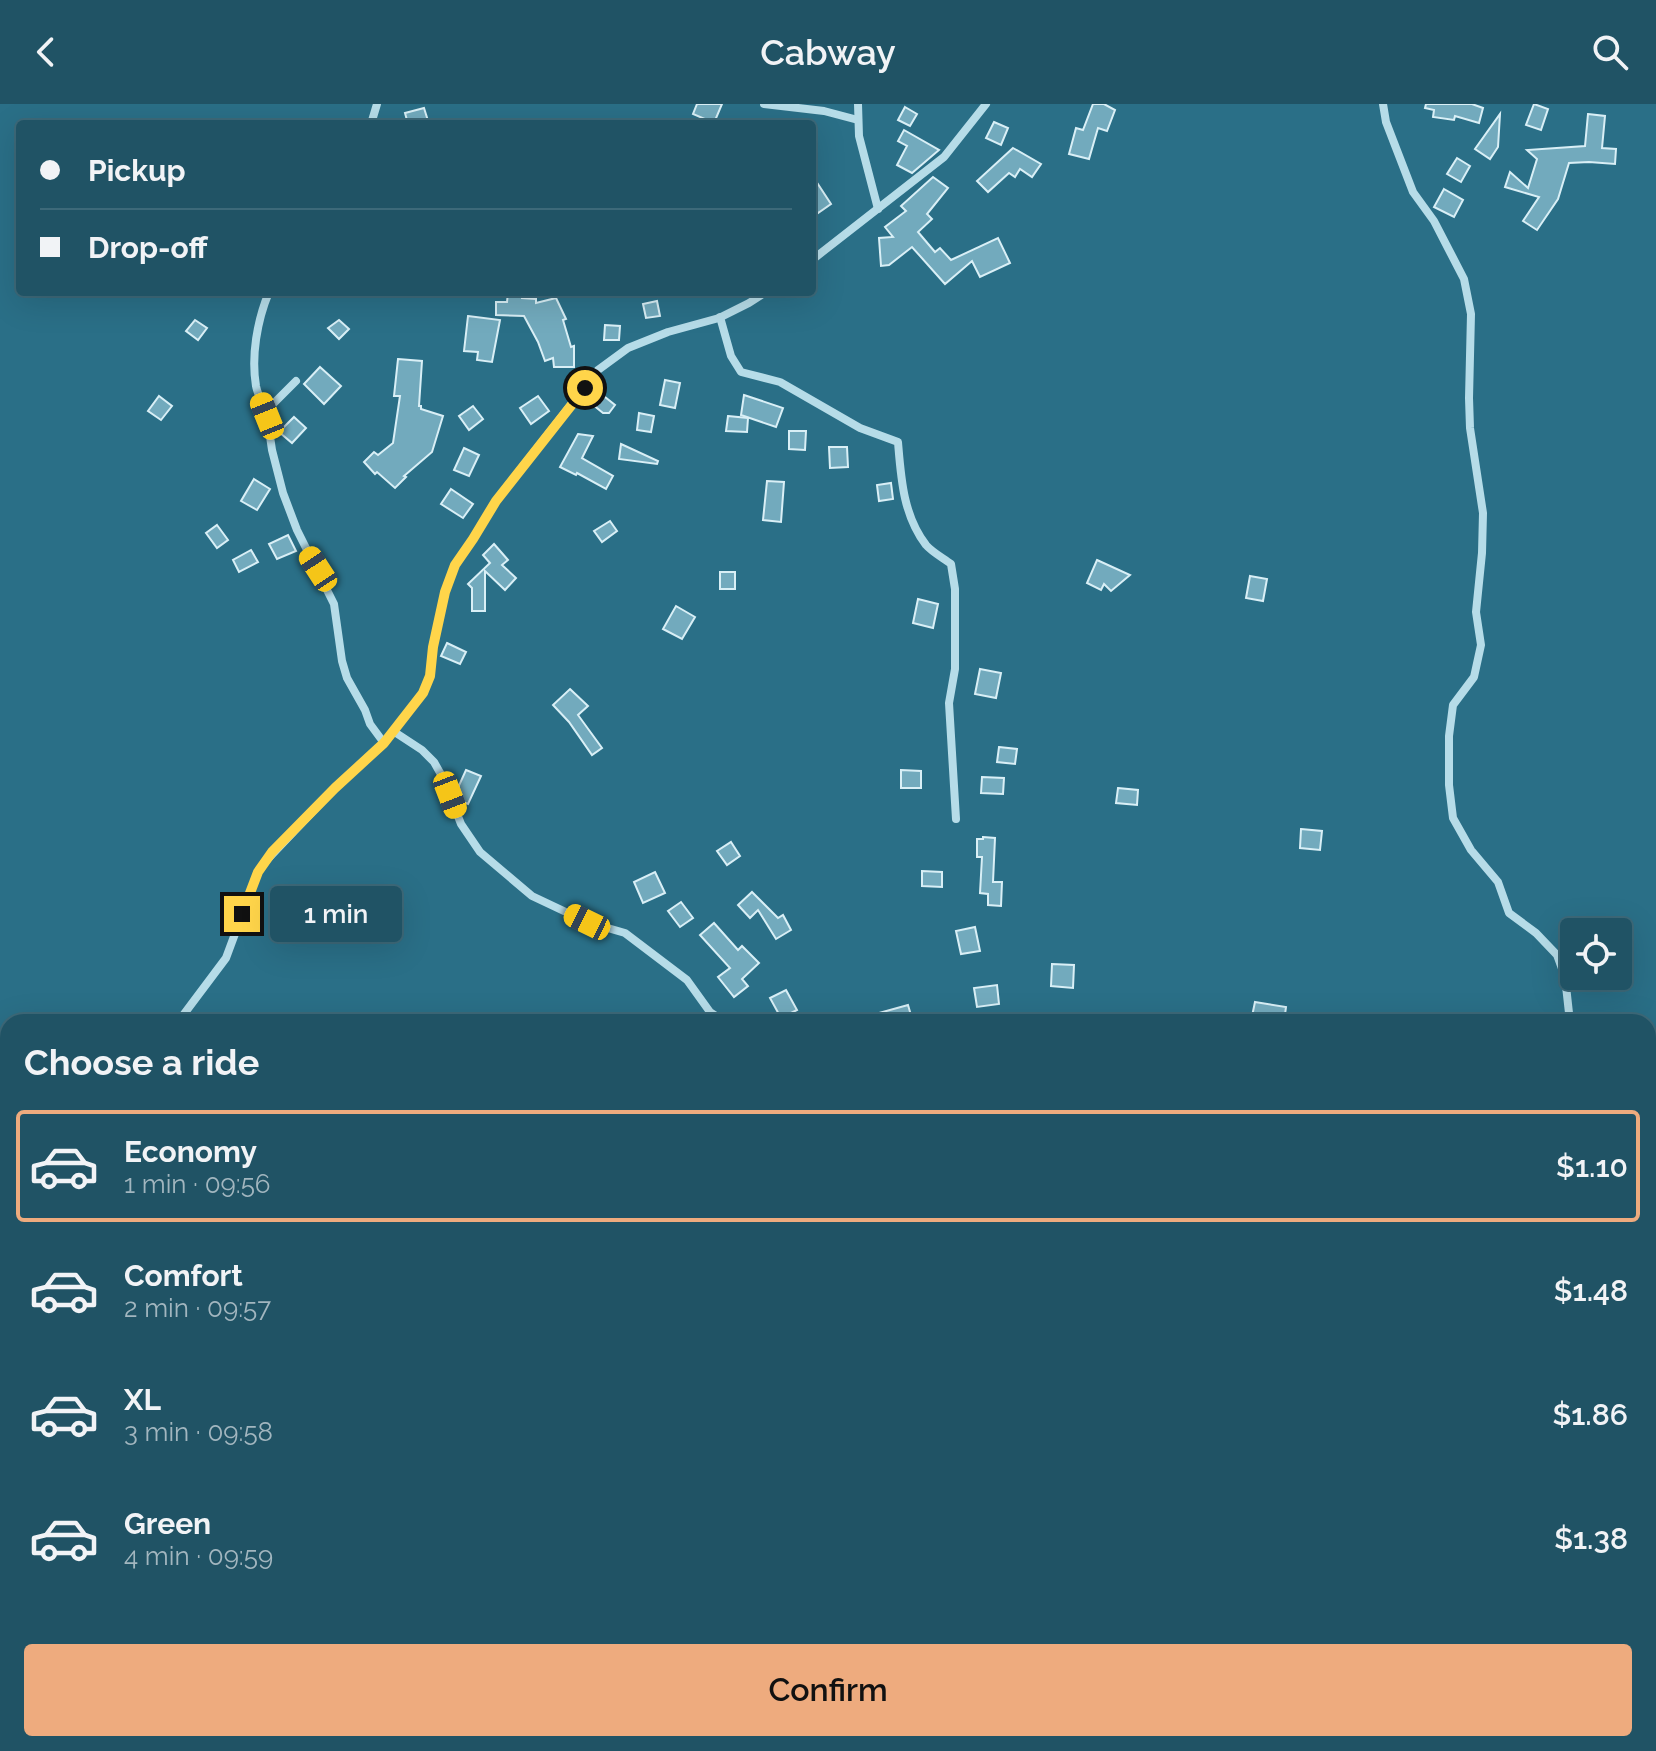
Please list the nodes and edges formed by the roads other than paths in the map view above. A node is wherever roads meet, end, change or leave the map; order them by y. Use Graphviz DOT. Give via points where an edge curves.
graph roads {
  1 [pos="764,104"];
  2 [pos="858,104"];
  3 [pos="986,104"];
  4 [pos="1383,104"];
  5 [pos="858,120"];
  6 [pos="878,209"];
  7 [pos="816,257"];
  8 [pos="268,296"];
  9 [pos="760,296"];
  10 [pos="720,317"];
  11 [pos="296,381"];
  12 [pos="267,416"];
  13 [pos="393,731"];
  14 [pos="384,743"];
  15 [pos="956,819"];
  16 [pos="184,1014"];
  17 [pos="713,1014"];
  18 [pos="1569,1014"];
  1 -- 5 [label="street"];
  2 -- 5 [label="street"];
  3 -- 6 [label="street" via="944,157"];
  4 -- 18 [label="street" via="1413,192 1464,279 1471,314 1470,428 1483,513 1476,612 1481,645 1474,677 1453,705 1453,818 1498,882 1509,913 1557,955"];
  5 -- 6 [label="street"];
  6 -- 7 [label="street"];
  8 -- 12 [label="street" via="254,358 256,388"];
  9 -- 10 [label="street"];
  10 -- 13 [label="street" via="628,348 598,370 496,501 455,565 430,676"];
  10 -- 15 [label="street" via="741,372 780,382 860,428 898,442 907,511 927,546 951,564 953,576 955,669 949,703"];
  11 -- 12 [label="street"];
  12 -- 14 [label="street" via="289,511 334,604 347,678"];
  13 -- 14 [label="street"];
  13 -- 17 [label="street" via="434,762 461,824 480,852 532,896 625,933 687,980"];
  14 -- 16 [label="street" via="264,863 226,958"];
}
